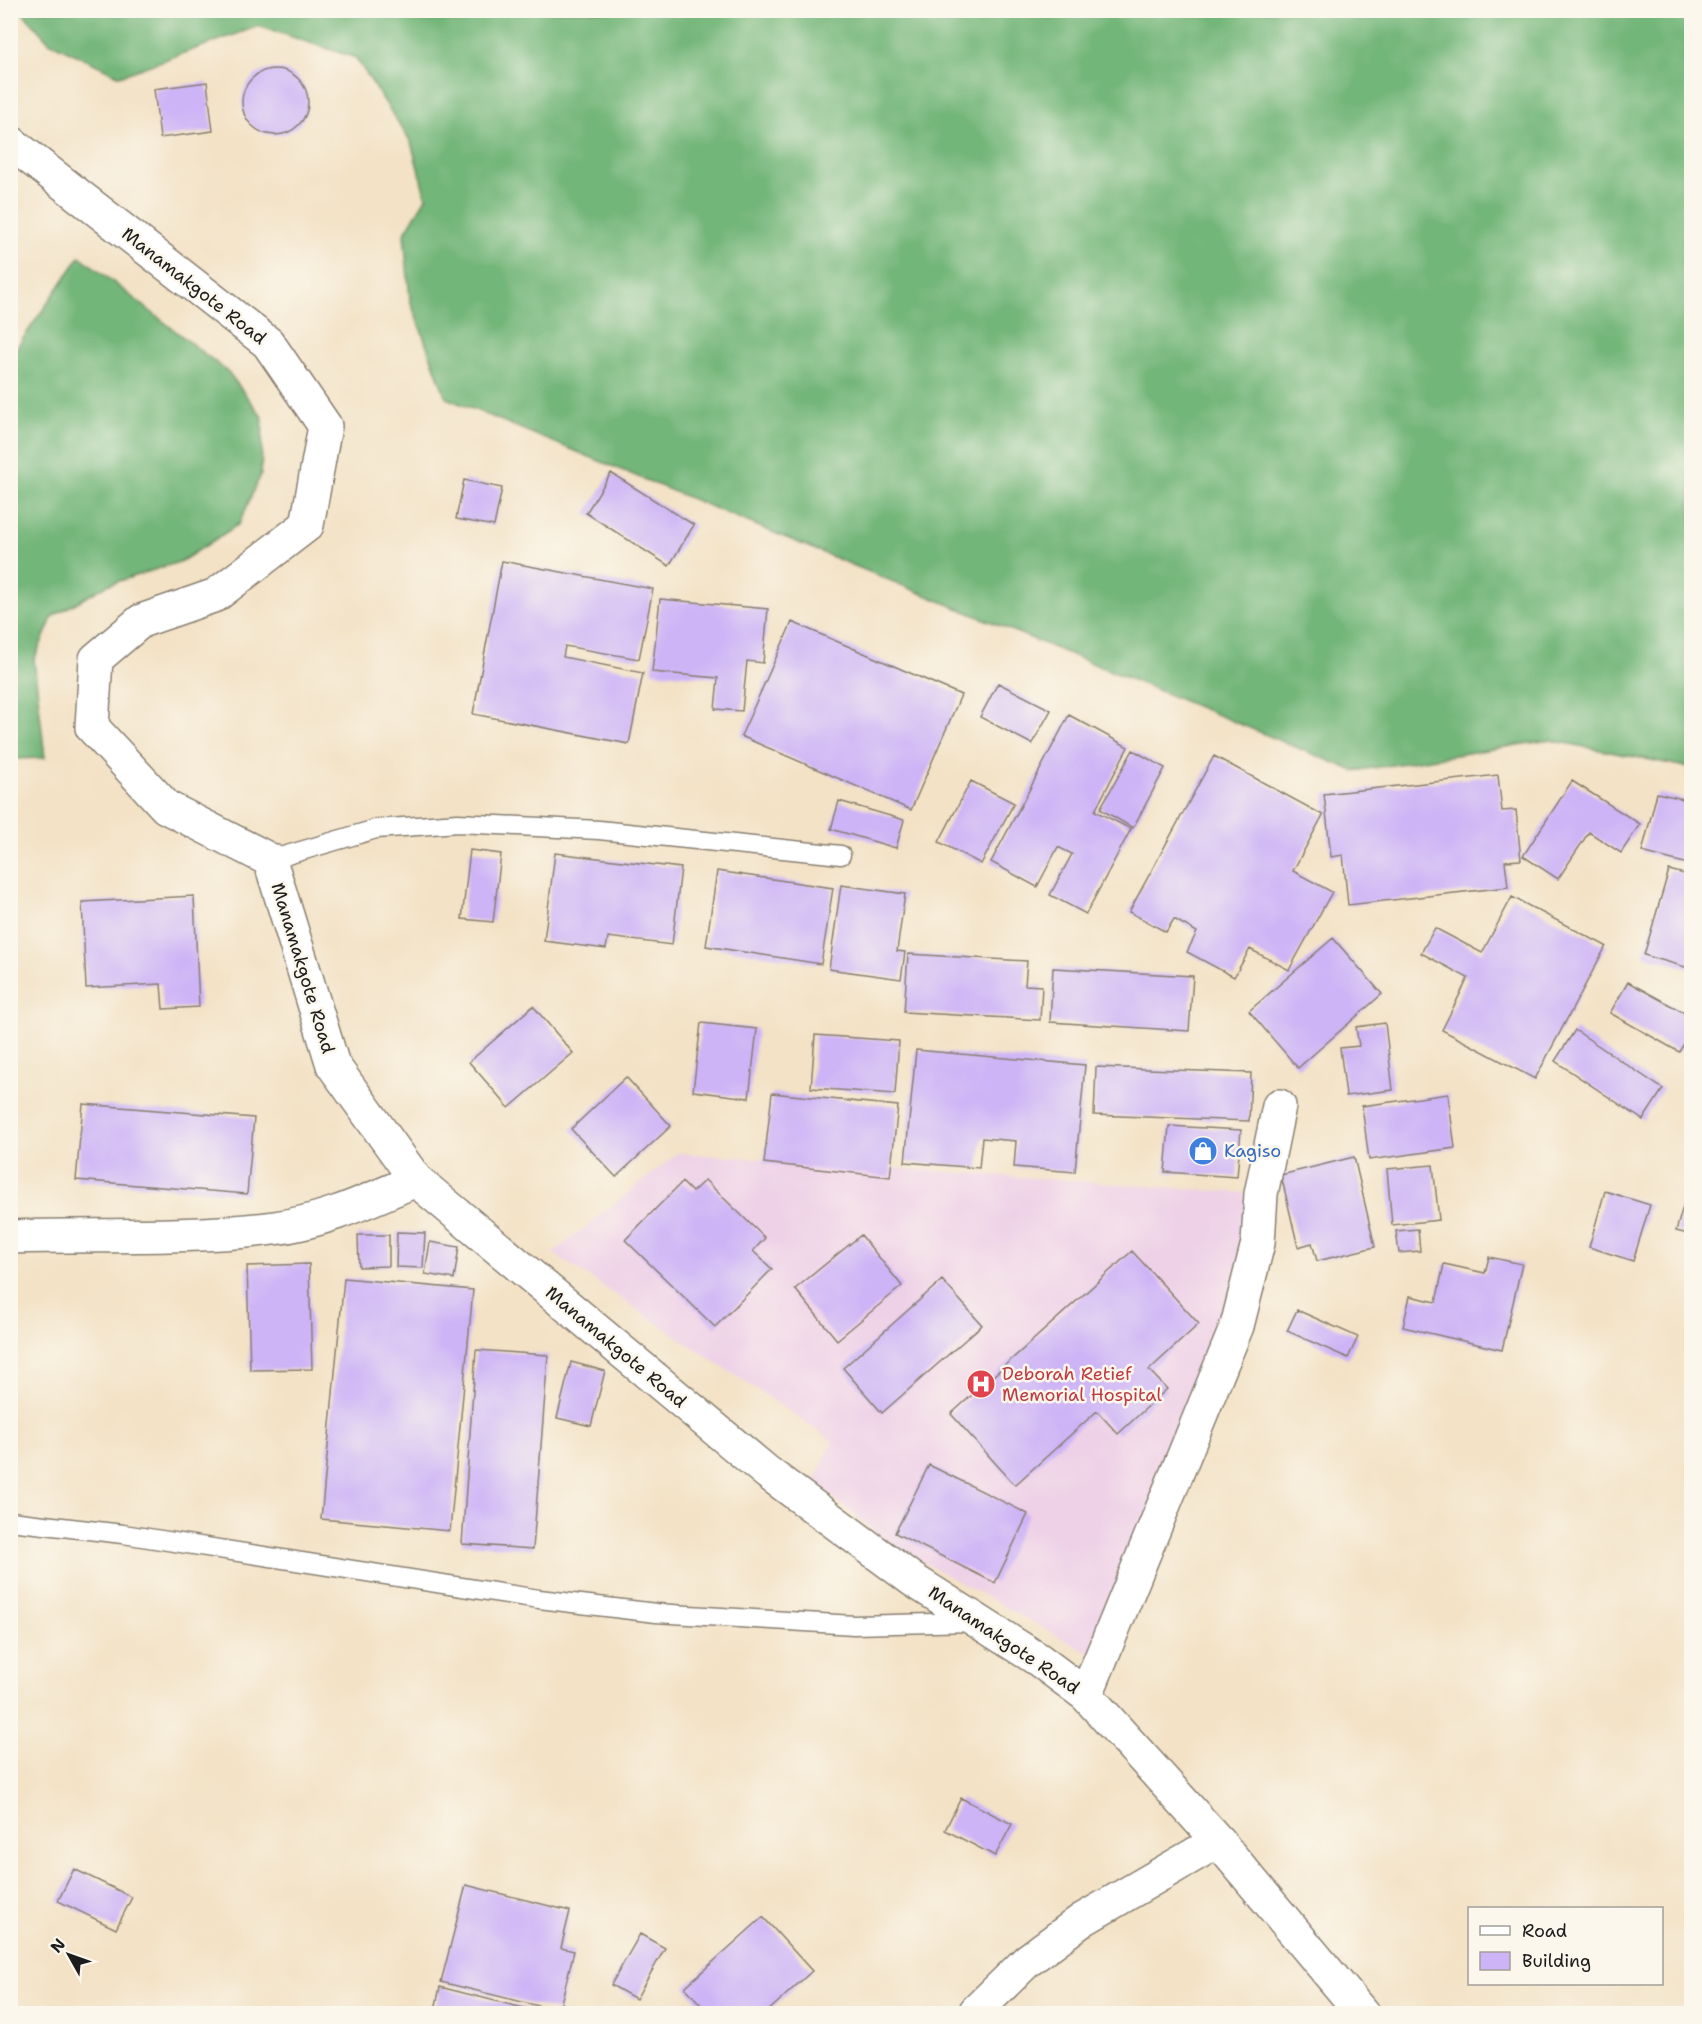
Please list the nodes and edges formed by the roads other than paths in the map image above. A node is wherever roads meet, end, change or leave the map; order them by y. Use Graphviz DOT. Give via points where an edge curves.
graph roads {
  1 [pos="10,142"];
  2 [pos="841,855"];
  3 [pos="270,860"];
  4 [pos="1279,1106"];
  5 [pos="416,1180"];
  6 [pos="10,1237"];
  7 [pos="10,1521"];
  8 [pos="981,1622"];
  9 [pos="1086,1695"];
  10 [pos="1218,1841"];
  11 [pos="977,2013"];
  12 [pos="1364,2013"];
  1 -- 3 [label="street, Manamakgote Road" via="268,343 325,426 307,525 216,596 141,621 96,659 92,727 166,807"];
  2 -- 3 [label="lane" via="599,830 458,823 376,829"];
  3 -- 5 [label="street, Manamakgote Road" via="333,1065"];
  4 -- 9 [label="street" via="1261,1194 1258,1243 1237,1326"];
  5 -- 6 [label="street" via="343,1211 276,1228 180,1235"];
  5 -- 8 [label="street, Manamakgote Road" via="768,1473 913,1580"];
  7 -- 8 [label="lane" via="123,1534 539,1599 656,1613 854,1625"];
  8 -- 9 [label="street, Manamakgote Road"];
  9 -- 10 [label="street, Manamakgote Road"];
  10 -- 11 [label="street" via="1082,1920 1027,1961"];
  10 -- 12 [label="street, Manamakgote Road"];
}
